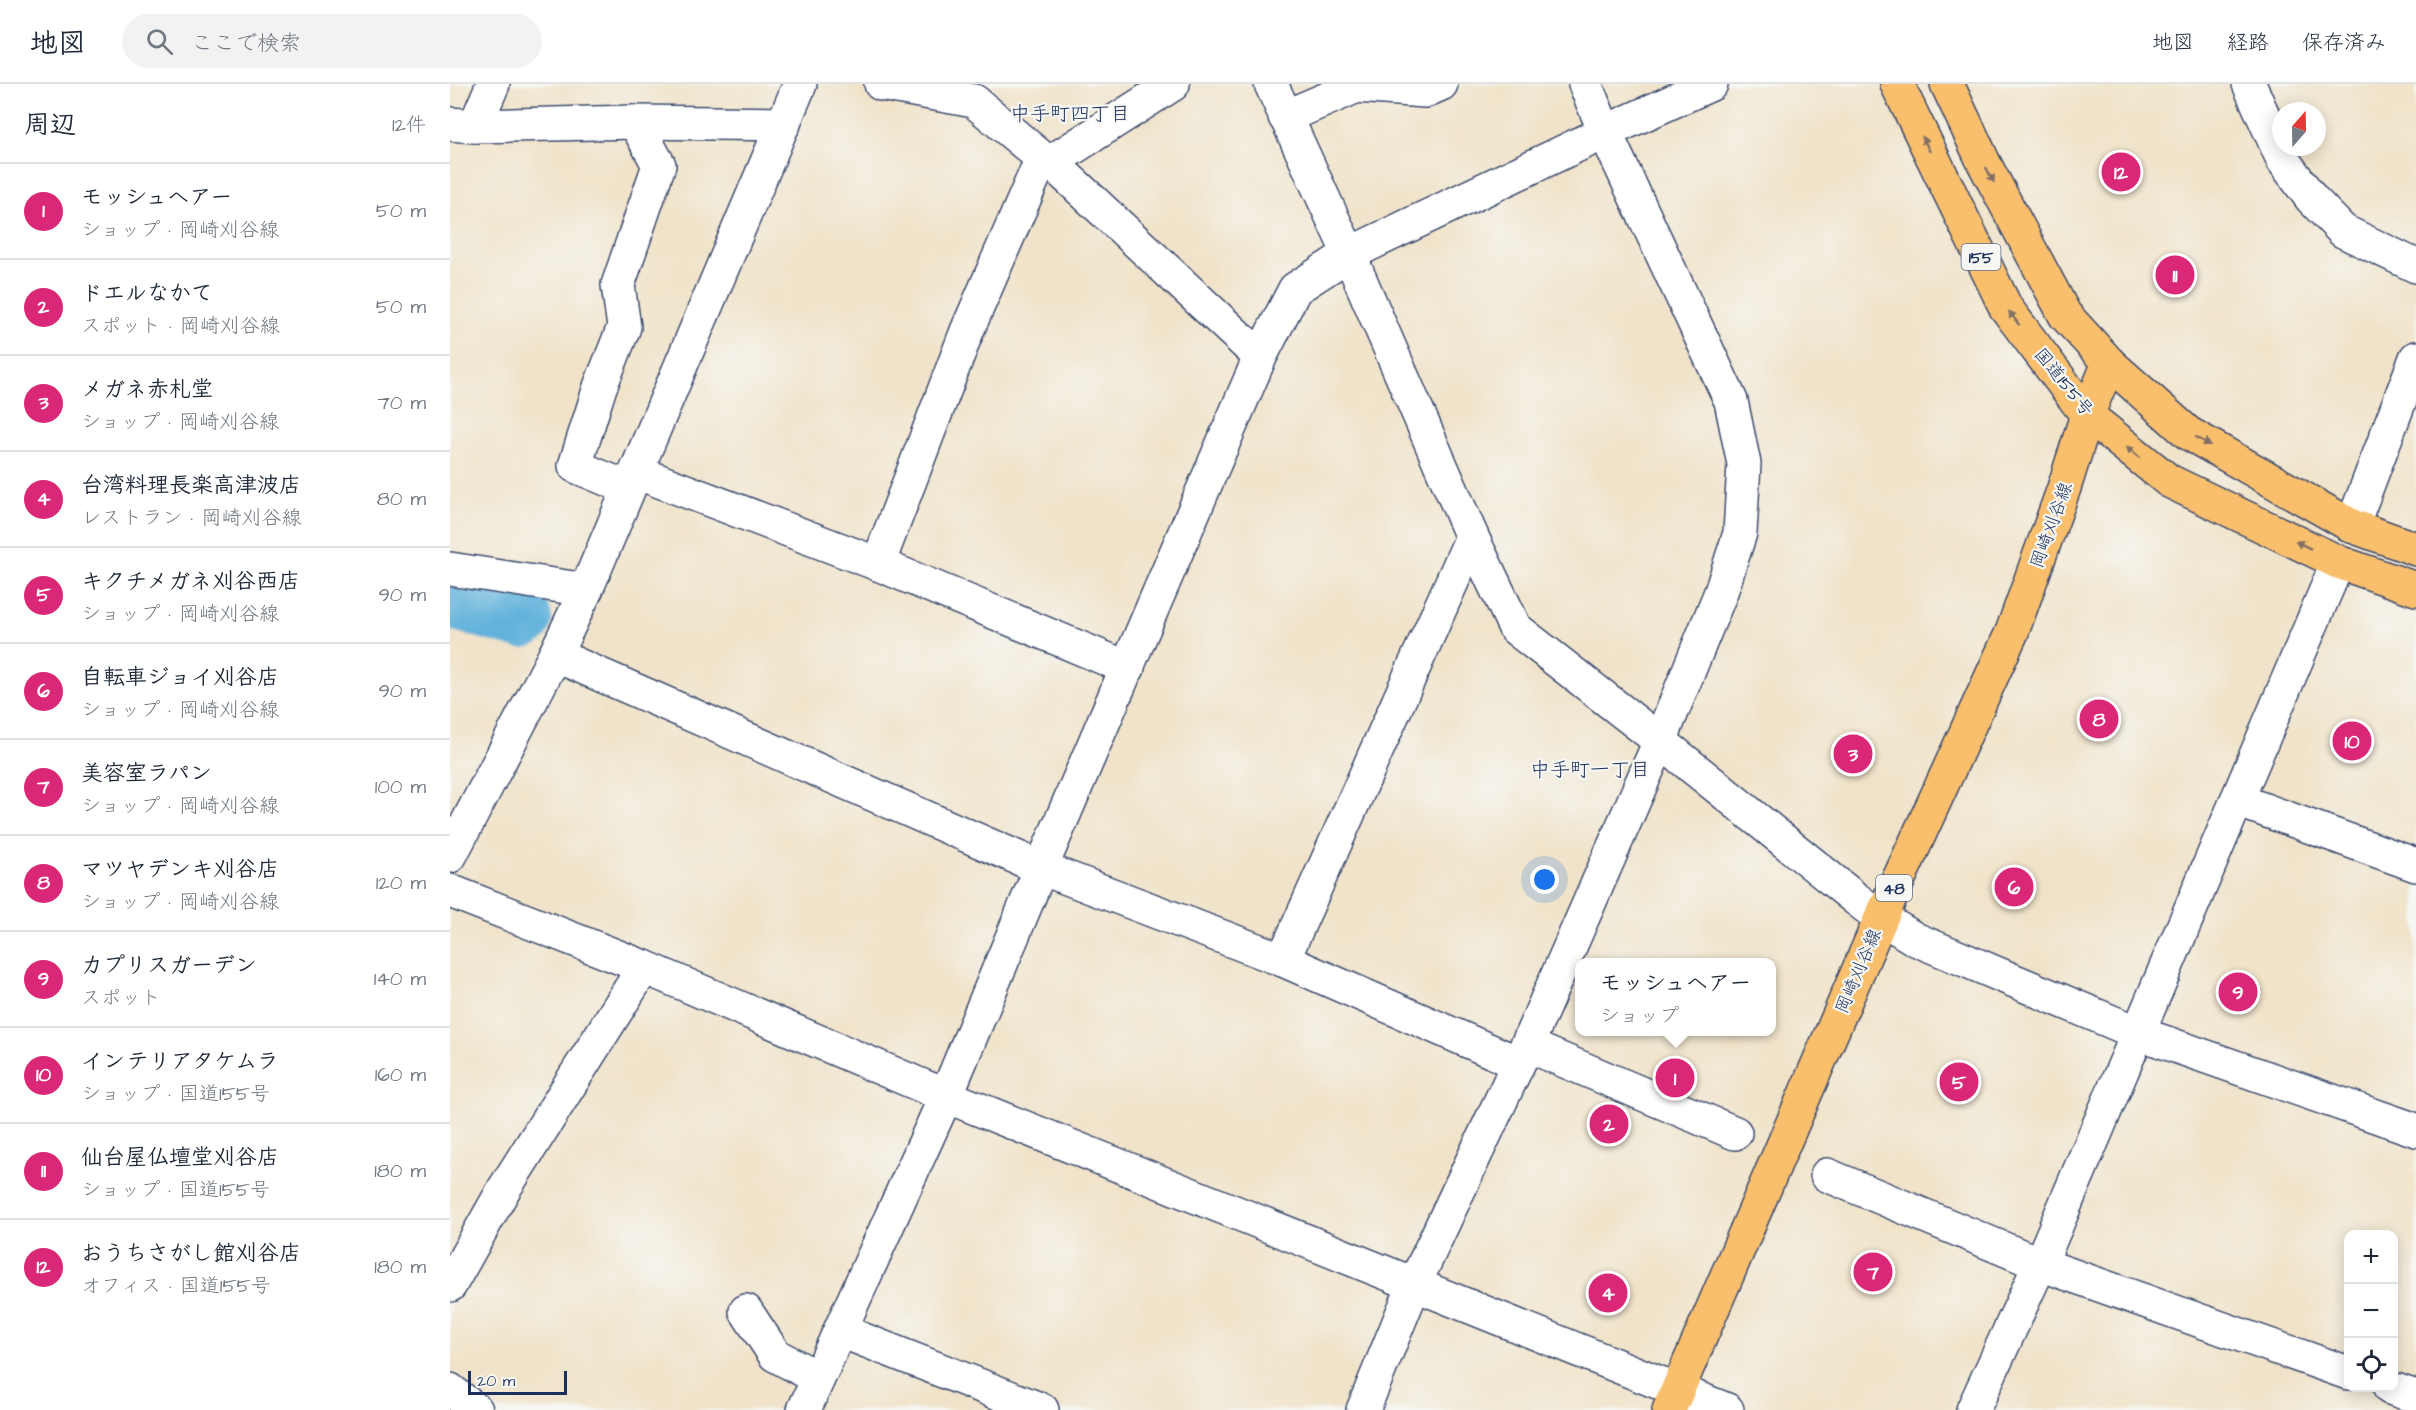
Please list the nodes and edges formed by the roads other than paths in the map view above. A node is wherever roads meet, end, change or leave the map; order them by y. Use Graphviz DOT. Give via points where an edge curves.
graph roads {
  1 [pos="493,84"];
  2 [pos="800,84"];
  3 [pos="881,84"];
  4 [pos="1173,84"];
  5 [pos="1271,84"];
  6 [pos="1442,84"];
  7 [pos="1585,84"];
  8 [pos="1711,84"];
  9 [pos="1897,84"];
  10 [pos="1947,84"];
  11 [pos="2249,84"];
  12 [pos="1285,117"];
  13 [pos="635,122"];
  14 [pos="784,124"];
  15 [pos="462,125"];
  16 [pos="1605,132"];
  17 [pos="1046,160"];
  18 [pos="1349,254"];
  19 [pos="2416,266"];
  20 [pos="1260,357"];
  21 [pos="2416,358"];
  22 [pos="2109,363"];
  23 [pos="2087,415"];
  24 [pos="632,480"];
  25 [pos="2352,526"];
  26 [pos="1472,537"];
  27 [pos="2416,549"];
  28 [pos="2338,562"];
  29 [pos="878,564"];
  30 [pos="450,569"];
  31 [pos="2416,589"];
  32 [pos="585,590"];
  33 [pos="555,655"];
  34 [pos="1128,668"];
  35 [pos="1660,741"];
  36 [pos="2237,800"];
  37 [pos="450,856"];
  38 [pos="2416,866"];
  39 [pos="1041,867"];
  40 [pos="450,891"];
  41 [pos="1881,918"];
  42 [pos="1283,960"];
  43 [pos="644,967"];
  44 [pos="2138,1033"];
  45 [pos="1522,1054"];
  46 [pos="946,1096"];
  47 [pos="2416,1130"];
  48 [pos="1735,1133"];
  49 [pos="1827,1174"];
  50 [pos="2040,1264"];
  51 [pos="450,1285"];
  52 [pos="1414,1285"];
  53 [pos="746,1311"];
  54 [pos="841,1331"];
  55 [pos="2344,1371"];
  56 [pos="818,1378"];
  57 [pos="450,1390"];
  58 [pos="2398,1391"];
  59 [pos="2416,1397"];
  60 [pos="1673,1401"];
  61 [pos="476,1410"];
  62 [pos="804,1410"];
  63 [pos="1042,1410"];
  64 [pos="1363,1410"];
  65 [pos="1727,1410"];
  66 [pos="1973,1410"];
  1 -- 15 [label="street"];
  2 -- 14 [label="street"];
  3 -- 17 [label="street" via="974,101"];
  4 -- 17 [label="street"];
  5 -- 12 [label="street"];
  6 -- 12 [label="street" via="1425,91 1357,86"];
  7 -- 16 [label="street"];
  8 -- 16 [label="street"];
  23 -- 9 [label="main road, 国道155号 / 155, one-way" via="2006,308"];
  10 -- 22 [label="main road, 155, one-way" via="1983,163 2065,315"];
  11 -- 19 [label="street" via="2283,160 2311,198 2343,231"];
  12 -- 18 [label="street"];
  13 -- 14 [label="street"];
  13 -- 15 [label="street"];
  13 -- 24 [label="street" via="659,165 618,285 624,327 575,466"];
  14 -- 24 [label="street"];
  16 -- 18 [label="street"];
  16 -- 35 [label="street" via="1731,401 1744,464 1740,533 1721,592"];
  17 -- 20 [label="street"];
  17 -- 29 [label="street" via="967,332"];
  18 -- 20 [label="street" via="1295,289"];
  18 -- 26 [label="street"];
  20 -- 34 [label="street"];
  21 -- 25 [label="street"];
  22 -- 23 [label="main road, 岡崎刈谷線 / 48"];
  22 -- 25 [label="main road, 155, one-way" via="2188,433"];
  28 -- 23 [label="main road, 国道155号 / 155, one-way" via="2169,481"];
  23 -- 41 [label="main road, 岡崎刈谷線 / 48" via="2012,632"];
  24 -- 29 [label="street"];
  24 -- 32 [label="street"];
  25 -- 27 [label="main road, 155"];
  26 -- 35 [label="street" via="1515,628"];
  26 -- 42 [label="street"];
  28 -- 31 [label="main road, 国道155号 / 155"];
  28 -- 36 [label="street"];
  29 -- 34 [label="street"];
  30 -- 32 [label="street"];
  32 -- 33 [label="street"];
  33 -- 37 [label="street"];
  33 -- 39 [label="street"];
  34 -- 39 [label="street"];
  35 -- 41 [label="street"];
  35 -- 45 [label="street"];
  36 -- 38 [label="street"];
  36 -- 44 [label="street"];
  39 -- 42 [label="street"];
  39 -- 46 [label="street"];
  40 -- 43 [label="street"];
  41 -- 44 [label="street" via="1915,939"];
  41 -- 60 [label="main road, 岡崎刈谷線 / 48"];
  42 -- 45 [label="street"];
  43 -- 46 [label="street"];
  43 -- 51 [label="street" via="504,1189"];
  44 -- 47 [label="street"];
  44 -- 50 [label="street"];
  45 -- 48 [label="street"];
  45 -- 52 [label="street"];
  46 -- 52 [label="street"];
  46 -- 54 [label="street"];
  49 -- 50 [label="street"];
  50 -- 55 [label="street"];
  50 -- 66 [label="street"];
  52 -- 60 [label="street"];
  52 -- 64 [label="street"];
  53 -- 56 [label="street" via="775,1355"];
  54 -- 56 [label="street"];
  54 -- 63 [label="street"];
  56 -- 62 [label="street"];
  57 -- 61 [label="street"];
  58 -- 59 [label="street"];
  60 -- 65 [label="street"];
}
